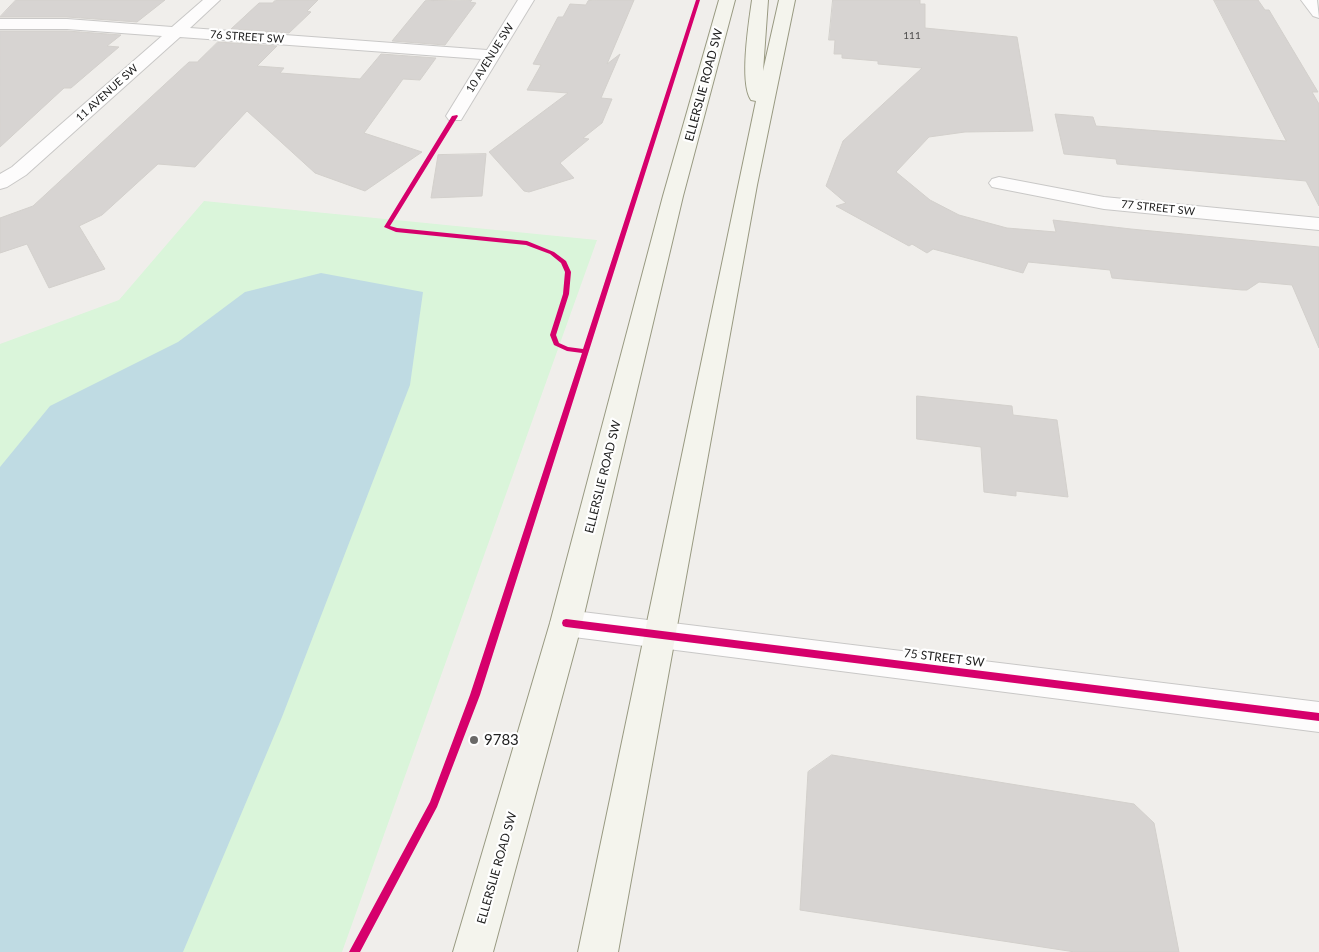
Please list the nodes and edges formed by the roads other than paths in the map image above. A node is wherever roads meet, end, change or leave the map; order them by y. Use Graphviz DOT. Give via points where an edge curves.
graph roads {
  1 [pos="212,0"];
  2 [pos="526,0"];
  3 [pos="727,0"];
  4 [pos="760,0"];
  5 [pos="787,0"];
  6 [pos="1309,0"];
  7 [pos="1319,13"];
  8 [pos="0,24"];
  9 [pos="176,32"];
  10 [pos="493,55"];
  11 [pos="455,116"];
  12 [pos="762,120"];
  13 [pos="0,183"];
  14 [pos="999,183"];
  15 [pos="1319,224"];
  16 [pos="566,623"];
  17 [pos="661,634"];
  18 [pos="1319,717"];
  19 [pos="473,952"];
  20 [pos="598,952"];
  1 -- 9 [label="street, 11 AVENUE SW"];
  2 -- 10 [label="street, 10 AVENUE SW"];
  3 -- 16 [label="main road, ELLERSLIE ROAD SW" via="673,196"];
  4 -- 12 [label="main road" via="754,84"];
  5 -- 12 [label="main road"];
  6 -- 7 [label="street"];
  8 -- 9 [label="street, 76 STREET SW" via="67,24"];
  9 -- 10 [label="street, 76 STREET SW"];
  9 -- 13 [label="street, 11 AVENUE SW" via="19,171"];
  10 -- 11 [label="street, 10 AVENUE SW"];
  12 -- 17 [label="main road"];
  14 -- 15 [label="street, 77 STREET SW" via="1104,202"];
  16 -- 17 [label="street, 75 STREET SW"];
  16 -- 19 [label="main road, ELLERSLIE ROAD SW"];
  17 -- 18 [label="street, 75 STREET SW"];
  17 -- 20 [label="main road"];
}
